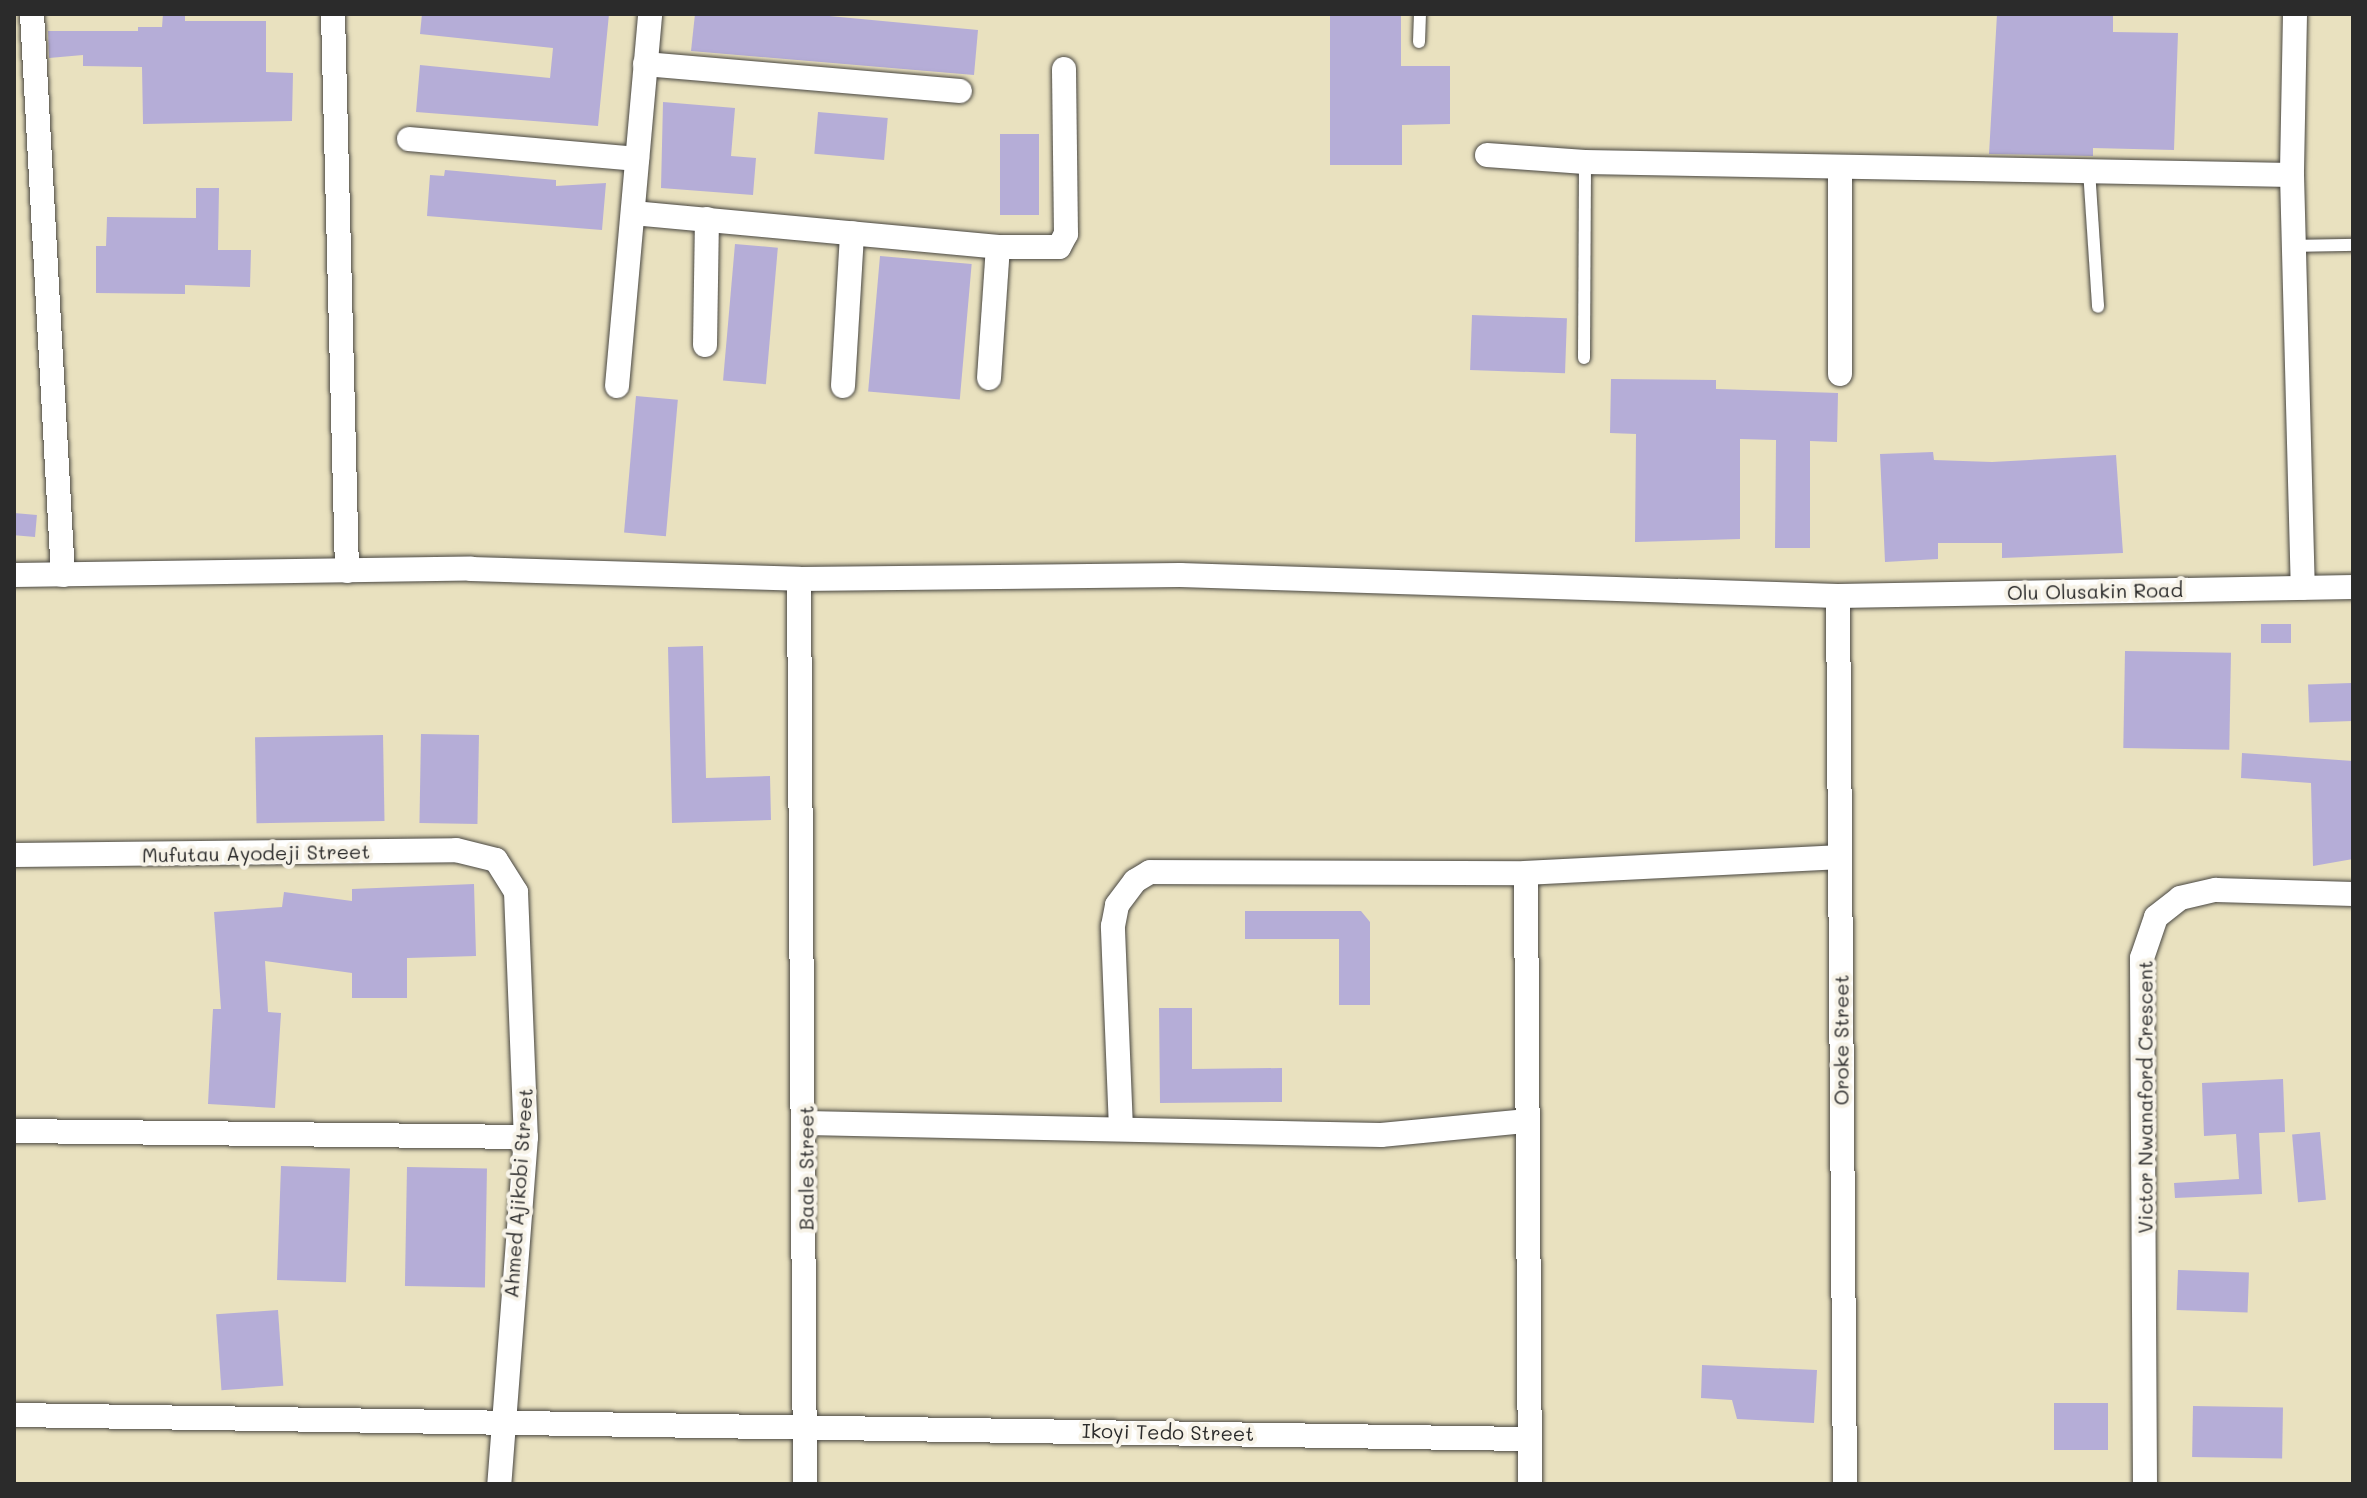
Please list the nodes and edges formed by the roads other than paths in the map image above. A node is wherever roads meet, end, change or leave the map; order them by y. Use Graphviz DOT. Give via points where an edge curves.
graph roads {
  1 [pos="32,14"];
  2 [pos="333,14"];
  3 [pos="650,14"];
  4 [pos="1420,14"];
  5 [pos="2295,14"];
  6 [pos="1419,42"];
  7 [pos="645,64"];
  8 [pos="1064,69"];
  9 [pos="960,91"];
  10 [pos="409,139"];
  11 [pos="1487,155"];
  12 [pos="637,159"];
  13 [pos="1585,162"];
  14 [pos="1840,167"];
  15 [pos="2089,170"];
  16 [pos="2292,175"];
  17 [pos="633,213"];
  18 [pos="707,219"];
  19 [pos="852,233"];
  20 [pos="2353,245"];
  21 [pos="2294,246"];
  22 [pos="998,247"];
  23 [pos="2098,307"];
  24 [pos="705,345"];
  25 [pos="1584,358"];
  26 [pos="1840,374"];
  27 [pos="989,378"];
  28 [pos="617,386"];
  29 [pos="843,386"];
  30 [pos="347,571"];
  31 [pos="14,575"];
  32 [pos="63,575"];
  33 [pos="799,579"];
  34 [pos="2353,587"];
  35 [pos="2303,588"];
  36 [pos="1838,596"];
  37 [pos="14,855"];
  38 [pos="1840,857"];
  39 [pos="496,860"];
  40 [pos="1526,873"];
  41 [pos="2353,894"];
  42 [pos="1527,1121"];
  43 [pos="806,1123"];
  44 [pos="1121,1129"];
  45 [pos="14,1131"];
  46 [pos="526,1137"];
  47 [pos="14,1415"];
  48 [pos="501,1421"];
  49 [pos="806,1426"];
  50 [pos="1530,1439"];
  51 [pos="499,1484"];
  52 [pos="805,1484"];
  53 [pos="1530,1484"];
  54 [pos="1845,1484"];
  55 [pos="2145,1484"];
  1 -- 32 [label="street"];
  2 -- 30 [label="street"];
  3 -- 7 [label="street"];
  4 -- 6 [label="lane"];
  5 -- 16 [label="street"];
  7 -- 9 [label="street"];
  7 -- 12 [label="street"];
  8 -- 22 [label="street" via="1066,234 1059,247"];
  10 -- 12 [label="street"];
  11 -- 13 [label="street"];
  12 -- 17 [label="street"];
  13 -- 14 [label="street"];
  13 -- 25 [label="lane"];
  14 -- 15 [label="street"];
  14 -- 26 [label="street"];
  15 -- 16 [label="street"];
  15 -- 23 [label="lane"];
  16 -- 21 [label="street"];
  17 -- 18 [label="street"];
  17 -- 28 [label="street"];
  18 -- 19 [label="street"];
  18 -- 24 [label="street"];
  19 -- 22 [label="street"];
  19 -- 29 [label="street"];
  20 -- 21 [label="lane"];
  21 -- 35 [label="street"];
  22 -- 27 [label="street"];
  30 -- 32 [label="street, Olu Olusakin Road"];
  30 -- 33 [label="street, Olu Olusakin Road" via="471,569"];
  31 -- 32 [label="street, Olu Olusakin Road"];
  33 -- 36 [label="street, Olu Olusakin Road" via="1196,575"];
  33 -- 43 [label="street, Baale Street"];
  34 -- 35 [label="street, Olu Olusakin Road"];
  35 -- 36 [label="street, Olu Olusakin Road"];
  36 -- 38 [label="street, Oroke Street"];
  37 -- 39 [label="street, Mufutau Ayodeji Street" via="456,850"];
  38 -- 40 [label="street"];
  38 -- 54 [label="street, Oroke Street"];
  39 -- 46 [label="street, Ahmed Ajikobi Street" via="516,892"];
  40 -- 42 [label="street"];
  40 -- 44 [label="street" via="1150,872 1135,881 1117,905 1113,926"];
  41 -- 55 [label="street, Victor Nwanaford Crescent" via="2216,890 2180,898 2156,917 2142,958"];
  42 -- 44 [label="street" via="1381,1135"];
  42 -- 50 [label="street"];
  43 -- 44 [label="street"];
  43 -- 49 [label="street, Baale Street"];
  45 -- 46 [label="street"];
  46 -- 48 [label="street, Ahmed Ajikobi Street"];
  47 -- 48 [label="street, Ikoyi Tedo Street"];
  48 -- 49 [label="street, Ikoyi Tedo Street"];
  48 -- 51 [label="street, Ahmed Ajikobi Street"];
  49 -- 50 [label="street, Ikoyi Tedo Street"];
  49 -- 52 [label="street, Baale Street"];
  50 -- 53 [label="street"];
}
